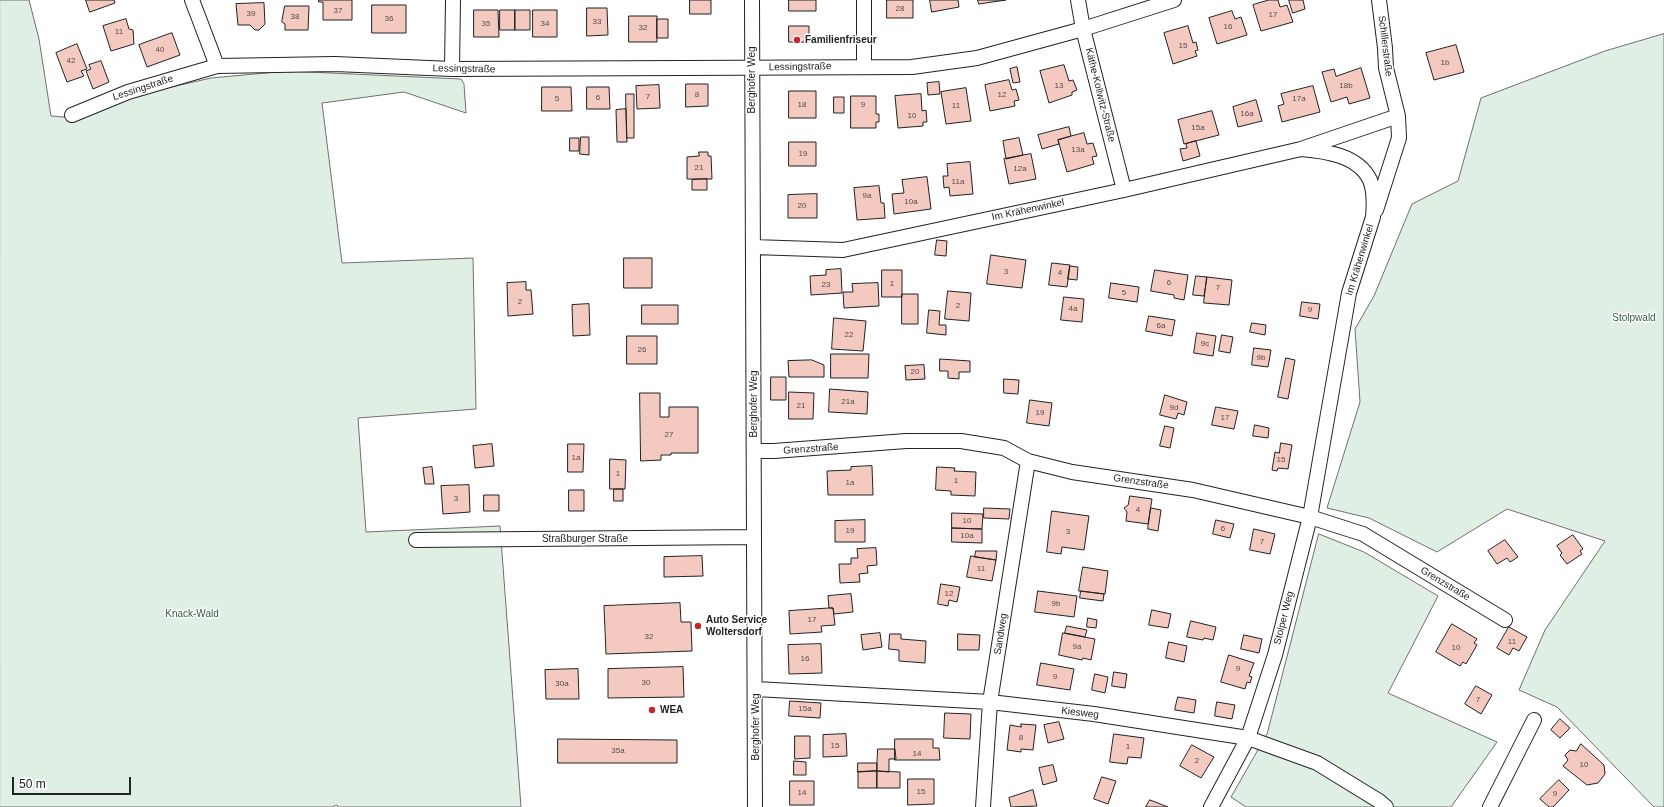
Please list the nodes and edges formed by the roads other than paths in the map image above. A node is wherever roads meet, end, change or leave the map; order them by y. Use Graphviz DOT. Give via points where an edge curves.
graph roads {
  1 [pos="192,0"];
  2 [pos="453,0"];
  3 [pos="752,0"];
  4 [pos="864,0"];
  5 [pos="1078,0"];
  6 [pos="1174,0"];
  7 [pos="1379,0"];
  8 [pos="1083,30"];
  9 [pos="217,66"];
  10 [pos="864,66"];
  11 [pos="752,67"];
  12 [pos="452,69"];
  13 [pos="72,115"];
  14 [pos="1398,116"];
  15 [pos="1301,149"];
  16 [pos="1124,190"];
  17 [pos="1373,217"];
  18 [pos="753,247"];
  19 [pos="1327,418"];
  20 [pos="754,451"];
  21 [pos="1028,461"];
  22 [pos="1310,517"];
  23 [pos="754,537"];
  24 [pos="416,540"];
  25 [pos="1505,620"];
  26 [pos="756,689"];
  27 [pos="990,702"];
  28 [pos="1534,720"];
  29 [pos="1248,738"];
  30 [pos="755,807"];
  31 [pos="983,807"];
  32 [pos="1211,807"];
  33 [pos="1386,807"];
  34 [pos="1490,807"];
  1 -- 9 [label="street"];
  2 -- 12 [label="street"];
  3 -- 11 [label="street, Berghofer Weg"];
  4 -- 10 [label="street"];
  5 -- 8 [label="street, Käthe-Kollwitz-Straße"];
  6 -- 8 [label="street, Lessingstraße"];
  7 -- 14 [label="street, Schillerstraße" via="1386,68"];
  8 -- 10 [label="street, Lessingstraße" via="977,58 912,67"];
  8 -- 16 [label="street, Käthe-Kollwitz-Straße"];
  9 -- 12 [label="street, Lessingstraße" via="335,64"];
  9 -- 13 [label="street, Lessingstraße" via="128,92"];
  10 -- 11 [label="street, Lessingstraße"];
  11 -- 12 [label="street, Lessingstraße"];
  11 -- 18 [label="street, Berghofer Weg"];
  14 -- 15 [label="street, Im Krähenwinkel"];
  14 -- 17 [label="street, Schillerstraße" via="1399,138"];
  15 -- 16 [label="street, Im Krähenwinkel"];
  15 -- 17 [label="street, Im Krähenwinkel" via="1319,151 1358,164 1370,180 1374,204"];
  16 -- 18 [label="street, Im Krähenwinkel" via="843,250"];
  17 -- 19 [label="street, Im Krähenwinkel" via="1349,293"];
  18 -- 20 [label="street, Berghofer Weg"];
  19 -- 22 [label="street, Stolper Weg"];
  20 -- 21 [label="street, Grenzstraße" via="961,441 1004,448"];
  20 -- 23 [label="street, Berghofer Weg"];
  21 -- 22 [label="street, Grenzstraße" via="1072,472 1193,490"];
  21 -- 27 [label="street, Sandweg"];
  22 -- 25 [label="street, Grenzstraße" via="1363,534"];
  22 -- 29 [label="street, Stolper Weg" via="1275,655"];
  23 -- 24 [label="street, Straßburger Straße"];
  23 -- 26 [label="street, Berghofer Weg"];
  26 -- 27 [label="street, Kiesweg"];
  26 -- 30 [label="street, Berghofer Weg"];
  27 -- 29 [label="street, Kiesweg" via="1094,714"];
  27 -- 31 [label="street, Sandweg"];
  28 -- 34 [label="street"];
  29 -- 32 [label="street, Stolper Weg"];
  29 -- 33 [label="street, Kiesweg" via="1317,763"];
}
